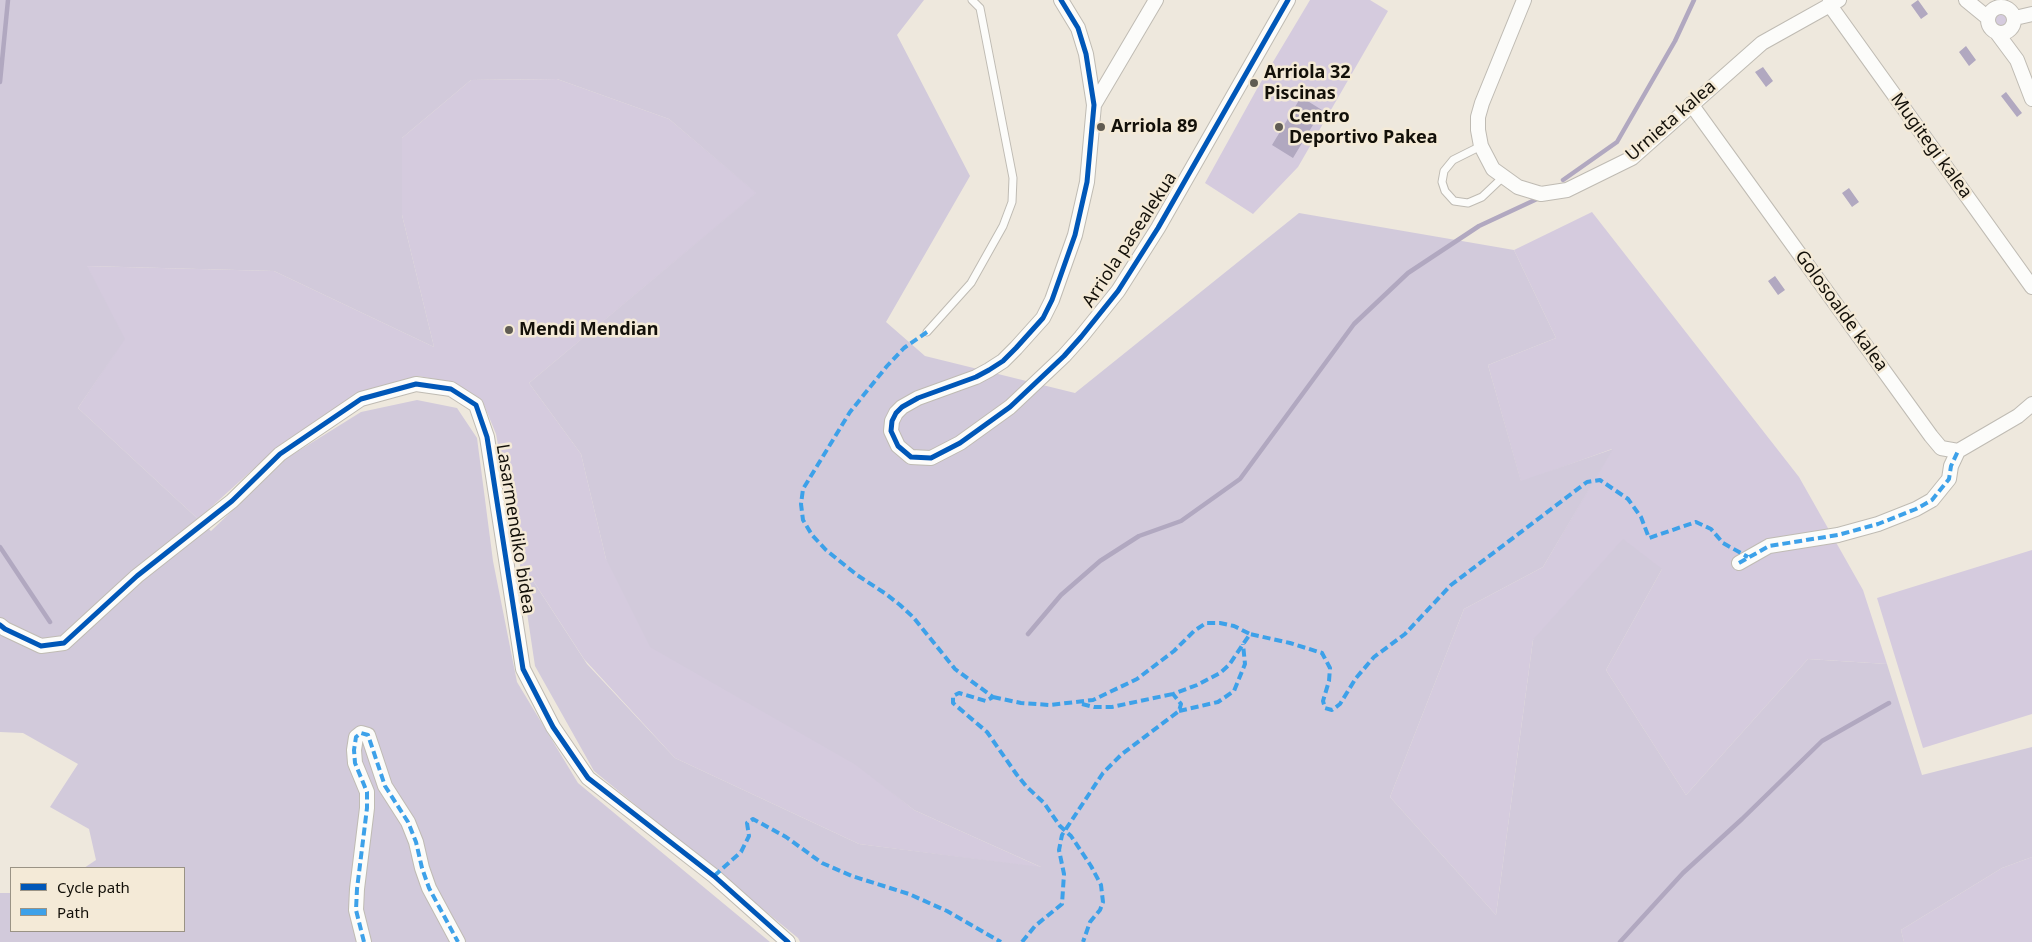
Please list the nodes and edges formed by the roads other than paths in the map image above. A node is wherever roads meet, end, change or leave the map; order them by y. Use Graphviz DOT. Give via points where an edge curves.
graph roads {
  1 [pos="972,0"];
  2 [pos="1061,0"];
  3 [pos="1156,0"];
  4 [pos="1288,0"];
  5 [pos="1524,0"];
  6 [pos="1966,0"];
  7 [pos="1834,2"];
  8 [pos="2032,14"];
  9 [pos="1988,18"];
  10 [pos="2015,18"];
  11 [pos="1997,33"];
  12 [pos="2032,99"];
  13 [pos="1691,104"];
  14 [pos="1094,105"];
  15 [pos="1481,146"];
  16 [pos="1502,178"];
  17 [pos="2032,287"];
  18 [pos="927,332"];
  19 [pos="2032,404"];
  20 [pos="1958,451"];
  21 [pos="1739,563"];
  22 [pos="0,625"];
  23 [pos="364,942"];
  24 [pos="458,942"];
  25 [pos="788,942"];
  1 -- 18 [label="lane" via="980,8 1013,178 1012,202 1003,226 971,283"];
  2 -- 14 [label="street, Arriola pasealekua" via="1078,28 1086,54"];
  3 -- 14 [label="street, Arriola pasealekua"];
  4 -- 14 [label="street, Arriola pasealekua" via="1158,228 1118,291 1081,338 1010,407 960,443 931,458 911,457 894,440 891,431 896,413 910,402 976,377 1003,360 1030,334 1046,312 1067,260 1082,209"];
  5 -- 15 [label="street, Urnieta kalea" via="1478,117"];
  6 -- 9 [label="street"];
  7 -- 13 [label="street, Urnieta kalea" via="1762,43"];
  7 -- 17 [label="street, Mugitegi kalea"];
  8 -- 10 [label="street"];
  9 -- 10 [label="street" via="1991,11 2003,6 2011,10"];
  9 -- 11 [label="street" via="1989,25"];
  10 -- 11 [label="street" via="2015,24 2009,31"];
  11 -- 12 [label="street" via="2017,60"];
  13 -- 16 [label="street, Urnieta kalea" via="1632,158 1567,190 1541,194 1518,188"];
  13 -- 20 [label="street, Golosoalde kalea" via="1931,436 1942,448"];
  15 -- 16 [label="street, Urnieta kalea" via="1493,169"];
  15 -- 16 [label="lane" via="1453,160 1444,171 1442,182 1445,191 1454,201 1468,202 1482,197"];
  19 -- 20 [label="street" via="2018,416"];
  20 -- 21 [label="street" via="1951,466 1950,479 1932,500 1916,509 1838,536 1769,546"];
  22 -- 25 [label="street, Lasarmendiko bidea" via="41,646 64,643 130,582 232,501 280,454 361,399 416,384 451,390 476,405 487,438 523,669 553,727 588,778 714,876"];
  23 -- 24 [label="street" via="356,903 367,808 366,792 355,763 356,737 361,733 368,735 385,786 408,822 416,842 429,888"];
}
